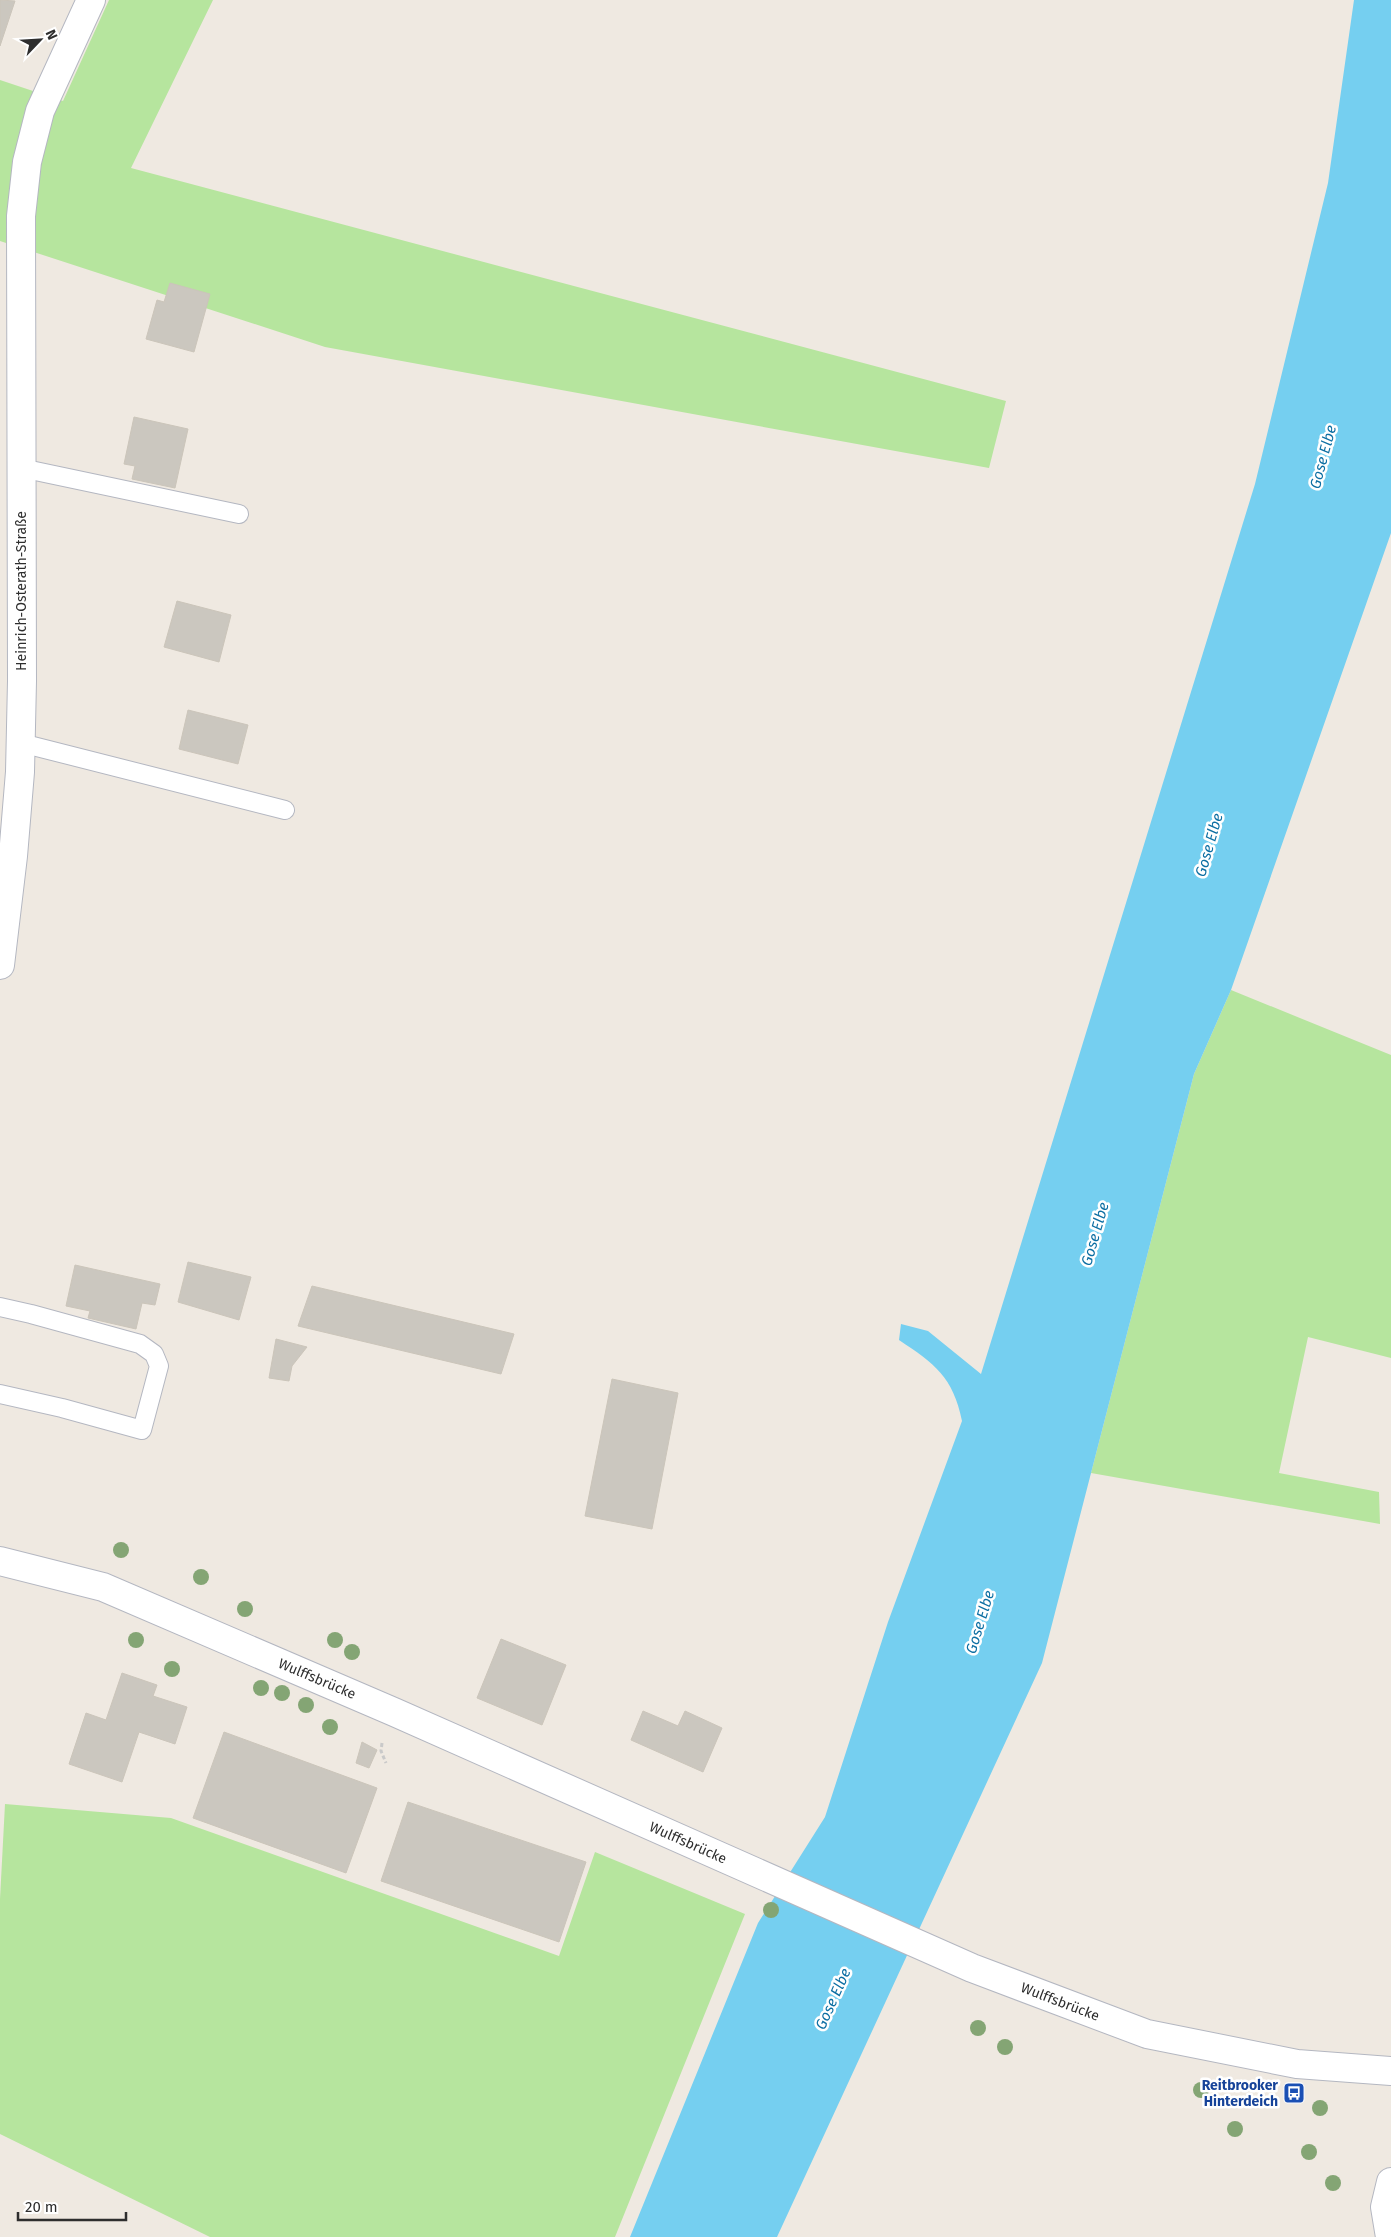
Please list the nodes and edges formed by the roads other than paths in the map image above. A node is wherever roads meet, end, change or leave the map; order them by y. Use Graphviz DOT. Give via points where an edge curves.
graph roads {
  1 [pos="91,0"];
  2 [pos="21,468"];
  3 [pos="239,514"];
  4 [pos="21,743"];
  5 [pos="285,810"];
  6 [pos="0,965"];
  7 [pos="0,1307"];
  8 [pos="0,1394"];
  9 [pos="0,1561"];
  10 [pos="1391,2071"];
  11 [pos="1391,2182"];
  12 [pos="1390,2237"];
  1 -- 2 [label="street, Heinrich-Osterath-Straße" via="40,111 27,162 21,216"];
  2 -- 3 [label="lane"];
  2 -- 4 [label="street, Heinrich-Osterath-Straße"];
  4 -- 5 [label="lane"];
  4 -- 6 [label="street, Heinrich-Osterath-Straße" via="13,856"];
  7 -- 8 [label="lane" via="140,1344 154,1354 159,1366 142,1430"];
  9 -- 10 [label="street, Wulffsbrücke" via="103,1587 972,1968 1146,2034 1298,2064"];
  11 -- 12 [label="street" via="1386,2207"];
}
